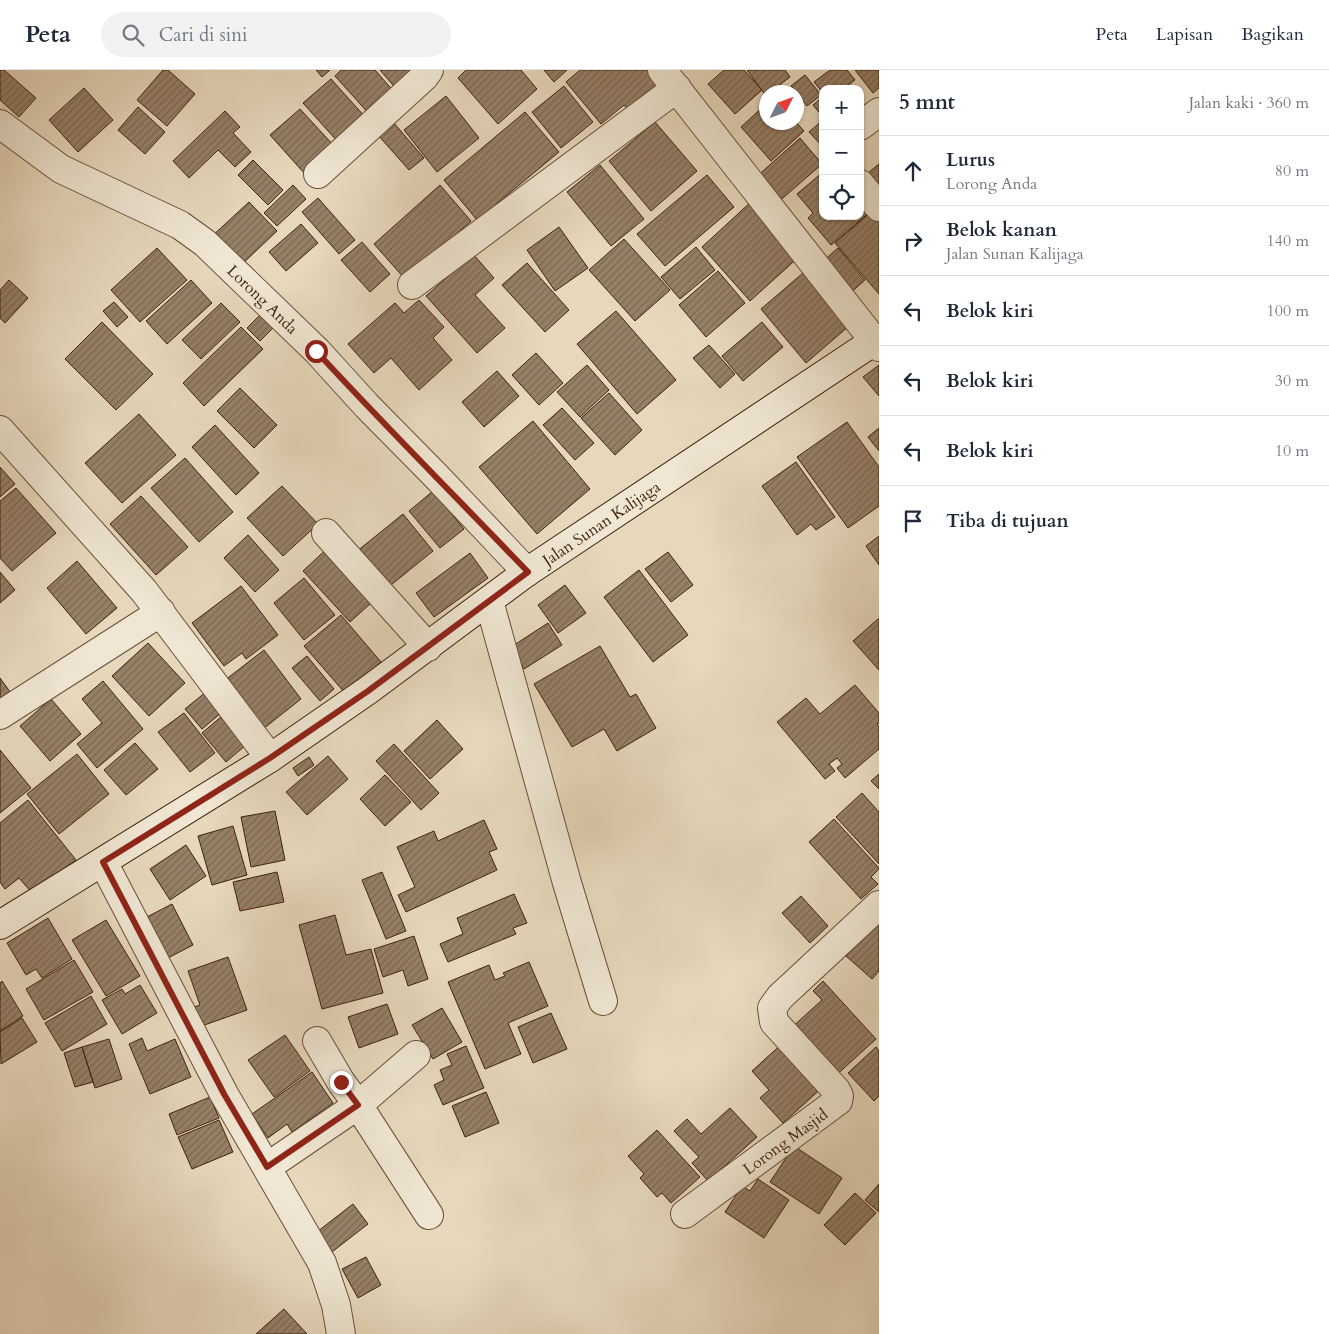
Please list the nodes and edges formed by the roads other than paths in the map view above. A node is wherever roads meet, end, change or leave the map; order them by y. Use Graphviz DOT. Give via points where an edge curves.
graph roads {
  1 [pos="429,70"];
  2 [pos="669,79"];
  3 [pos="879,112"];
  4 [pos="864,123"];
  5 [pos="0,124"];
  6 [pos="318,174"];
  7 [pos="864,189"];
  8 [pos="879,207"];
  9 [pos="412,285"];
  10 [pos="877,342"];
  11 [pos="0,430"];
  12 [pos="326,533"];
  13 [pos="528,572"];
  14 [pos="490,601"];
  15 [pos="161,612"];
  16 [pos="428,647"];
  17 [pos="0,716"];
  18 [pos="270,758"];
  19 [pos="103,862"];
  20 [pos="879,905"];
  21 [pos="1,921"];
  22 [pos="604,1001"];
  23 [pos="317,1041"];
  24 [pos="416,1055"];
  25 [pos="358,1105"];
  26 [pos="267,1167"];
  27 [pos="685,1214"];
  28 [pos="430,1215"];
  29 [pos="340,1334"];
  1 -- 6 [label="street"];
  2 -- 9 [label="street"];
  2 -- 10 [label="street"];
  3 -- 4 [label="street"];
  5 -- 13 [label="street, Lorong Anda" via="61,169 180,225 205,243 316,351"];
  7 -- 8 [label="street"];
  10 -- 13 [label="street, Jalan Sunan Kalijaga"];
  11 -- 15 [label="street"];
  12 -- 16 [label="street"];
  13 -- 14 [label="street, Jalan Sunan Kalijaga"];
  14 -- 16 [label="street, Jalan Sunan Kalijaga"];
  14 -- 22 [label="street" via="567,883"];
  15 -- 17 [label="street"];
  15 -- 18 [label="street"];
  16 -- 18 [label="street, Jalan Sunan Kalijaga"];
  18 -- 19 [label="street, Jalan Sunan Kalijaga"];
  19 -- 21 [label="street, Jalan Sunan Kalijaga"];
  19 -- 26 [label="street" via="224,1094"];
  20 -- 27 [label="street, Lorong Masjid" via="772,1008 774,1022 836,1090 838,1101"];
  23 -- 25 [label="street"];
  24 -- 25 [label="street"];
  25 -- 26 [label="street"];
  25 -- 28 [label="street"];
  26 -- 29 [label="street" via="322,1263 336,1304"];
}
